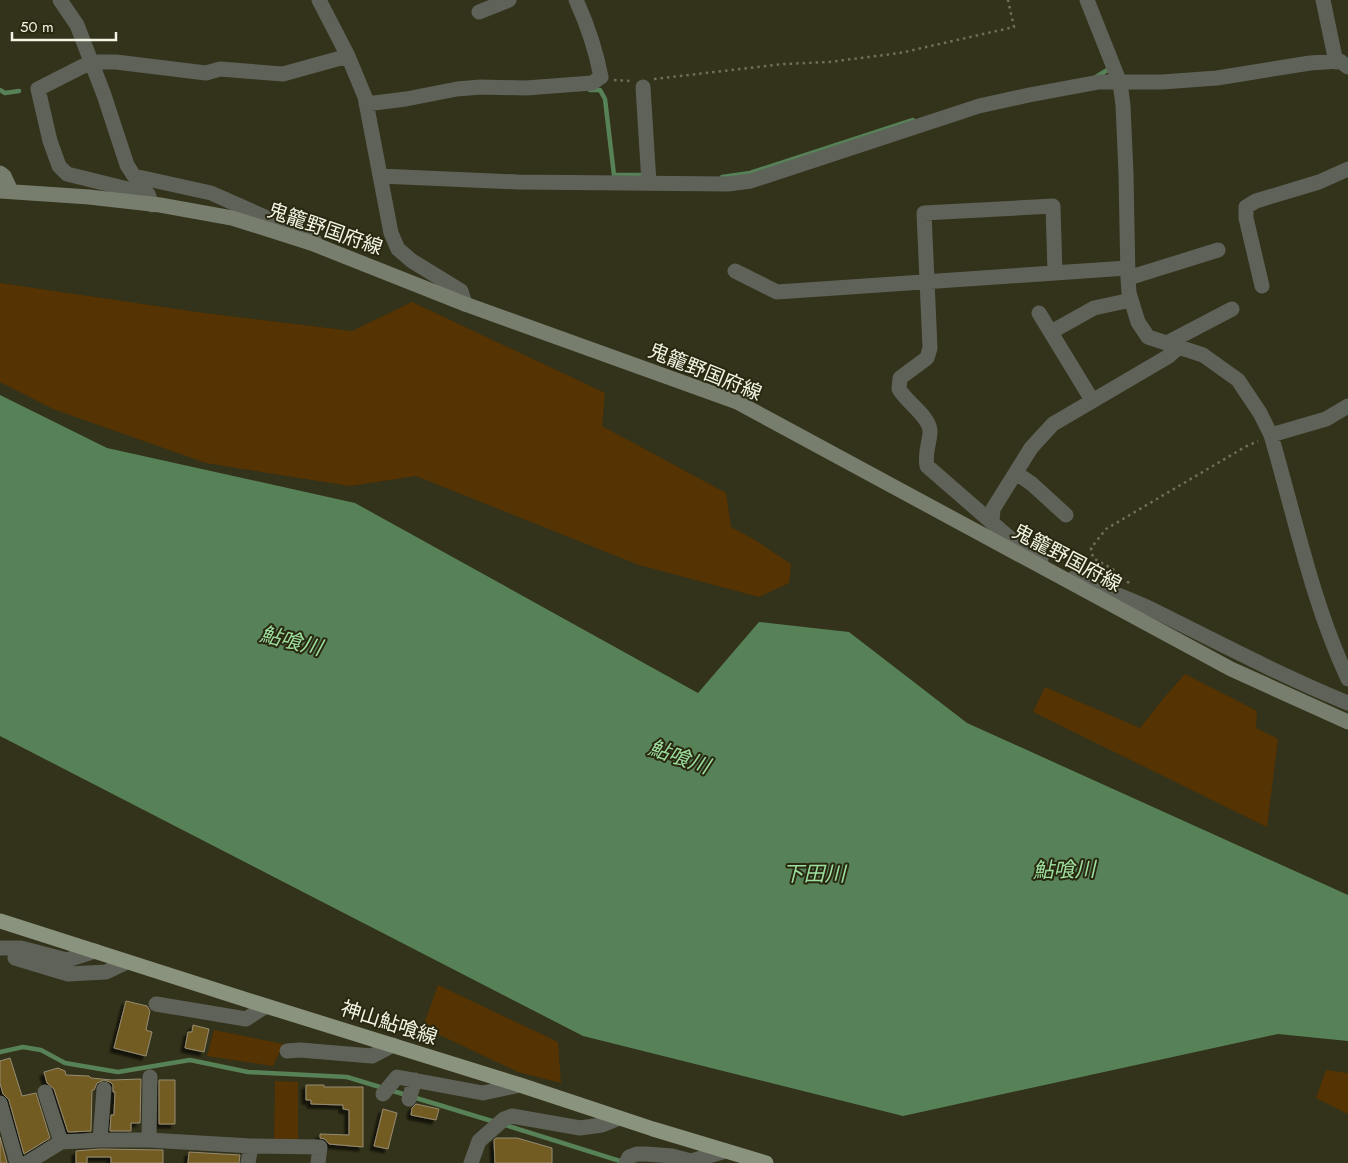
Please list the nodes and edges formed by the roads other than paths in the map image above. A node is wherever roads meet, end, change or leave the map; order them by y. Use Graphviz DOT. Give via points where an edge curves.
graph roads {
  1 [pos="60,0"];
  2 [pos="319,0"];
  3 [pos="509,0"];
  4 [pos="576,0"];
  5 [pos="1087,0"];
  6 [pos="1323,0"];
  7 [pos="479,12"];
  8 [pos="348,56"];
  9 [pos="91,62"];
  10 [pos="1342,64"];
  11 [pos="641,83"];
  12 [pos="1120,83"];
  13 [pos="366,104"];
  14 [pos="1348,169"];
  15 [pos="0,173"];
  16 [pos="380,176"];
  17 [pos="649,183"];
  18 [pos="6,191"];
  19 [pos="152,204"];
  20 [pos="316,245"];
  21 [pos="1218,250"];
  22 [pos="734,271"];
  23 [pos="1055,273"];
  24 [pos="1127,273"];
  25 [pos="928,282"];
  26 [pos="1262,286"];
  27 [pos="1131,300"];
  28 [pos="465,304"];
  29 [pos="1232,309"];
  30 [pos="1039,312"];
  31 [pos="1051,332"];
  32 [pos="1173,345"];
  33 [pos="1092,400"];
  34 [pos="1348,406"];
  35 [pos="1272,435"];
  36 [pos="1016,473"];
  37 [pos="1066,515"];
  38 [pos="992,522"];
  39 [pos="1051,572"];
  40 [pos="1348,679"];
  41 [pos="1348,703"];
  42 [pos="1348,722"];
  43 [pos="0,921"];
  44 [pos="0,948"];
  45 [pos="95,951"];
  46 [pos="15,958"];
  47 [pos="127,962"];
  48 [pos="156,1004"];
  49 [pos="266,1006"];
  50 [pos="393,1045"];
  51 [pos="287,1051"];
  52 [pos="150,1077"];
  53 [pos="415,1080"];
  54 [pos="520,1085"];
  55 [pos="104,1088"];
  56 [pos="45,1092"];
  57 [pos="383,1094"];
  58 [pos="408,1099"];
  59 [pos="0,1103"];
  60 [pos="619,1118"];
  61 [pos="100,1140"];
  62 [pos="149,1140"];
  63 [pos="61,1142"];
  64 [pos="251,1146"];
  65 [pos="726,1151"];
  66 [pos="628,1160"];
  67 [pos="17,1163"];
  68 [pos="27,1163"];
  69 [pos="248,1163"];
  70 [pos="318,1163"];
  71 [pos="471,1163"];
  72 [pos="766,1163"];
  1 -- 9 [label="street" via="77,25"];
  2 -- 8 [label="street"];
  3 -- 7 [label="street"];
  4 -- 13 [label="street" via="601,77 592,83 526,88 481,86"];
  5 -- 12 [label="street"];
  6 -- 10 [label="street"];
  8 -- 9 [label="street" via="283,74 220,70 206,73"];
  8 -- 13 [label="street"];
  9 -- 19 [label="street" via="38,89 59,166 67,174 148,194"];
  9 -- 20 [label="street" via="127,165 134,176 212,193 274,221 309,232"];
  10 -- 12 [label="street" via="1310,64 1217,78"];
  11 -- 17 [label="street"];
  12 -- 17 [label="street" via="1099,82 979,106 750,181 728,184"];
  12 -- 24 [label="street" via="1126,174"];
  13 -- 16 [label="street"];
  14 -- 26 [label="street" via="1246,207"];
  15 -- 18 [label="main road" via="4,176"];
  16 -- 17 [label="street"];
  16 -- 28 [label="street" via="391,233 398,249 461,291"];
  18 -- 19 [label="main road, 鬼籠野国府線"];
  19 -- 20 [label="main road, 鬼籠野国府線" via="232,218"];
  20 -- 28 [label="main road, 鬼籠野国府線"];
  21 -- 24 [label="street"];
  22 -- 25 [label="street" via="777,292"];
  23 -- 24 [label="street"];
  23 -- 25 [label="street"];
  23 -- 25 [label="street" via="1053,206 924,213"];
  24 -- 27 [label="street"];
  25 -- 38 [label="street" via="930,348 927,358 900,378 898,389 924,416 930,431 925,457 927,466"];
  27 -- 31 [label="street" via="1094,308"];
  27 -- 32 [label="street" via="1138,322 1148,337"];
  28 -- 39 [label="main road, 鬼籠野国府線" via="737,402"];
  29 -- 32 [label="street"];
  30 -- 31 [label="street"];
  31 -- 33 [label="street"];
  32 -- 33 [label="street" via="1169,356"];
  32 -- 35 [label="street" via="1203,355 1238,380"];
  33 -- 36 [label="street" via="1053,424 1030,448"];
  34 -- 35 [label="street" via="1326,419"];
  35 -- 40 [label="street" via="1317,600"];
  36 -- 37 [label="street"];
  36 -- 38 [label="street" via="992,509"];
  38 -- 39 [label="street" via="1019,546 1048,563"];
  39 -- 41 [label="street" via="1069,576 1153,610 1291,679"];
  39 -- 42 [label="main road, 鬼籠野国府線" via="1231,669"];
  43 -- 45 [label="main road, 神山鮎喰線"];
  44 -- 45 [label="street" via="21,948 67,960"];
  45 -- 47 [label="main road, 神山鮎喰線"];
  46 -- 47 [label="street" via="68,974 106,972"];
  47 -- 49 [label="main road, 神山鮎喰線"];
  48 -- 49 [label="street" via="246,1019"];
  49 -- 50 [label="main road, 神山鮎喰線"];
  50 -- 51 [label="street" via="372,1056"];
  50 -- 54 [label="main road, 神山鮎喰線"];
  52 -- 62 [label="street"];
  53 -- 54 [label="street" via="483,1093"];
  53 -- 57 [label="street" via="397,1077"];
  53 -- 58 [label="street"];
  54 -- 60 [label="main road, 神山鮎喰線"];
  55 -- 61 [label="street"];
  56 -- 63 [label="street"];
  59 -- 67 [label="street"];
  60 -- 65 [label="main road, 神山鮎喰線"];
  60 -- 71 [label="street" via="602,1125 580,1128 512,1116 479,1141"];
  61 -- 62 [label="street"];
  61 -- 63 [label="street"];
  62 -- 64 [label="street"];
  63 -- 68 [label="street"];
  64 -- 69 [label="street"];
  64 -- 70 [label="street" via="320,1147"];
  65 -- 66 [label="street" via="690,1161 646,1154 637,1154"];
  65 -- 72 [label="main road, 神山鮎喰線"];
}
